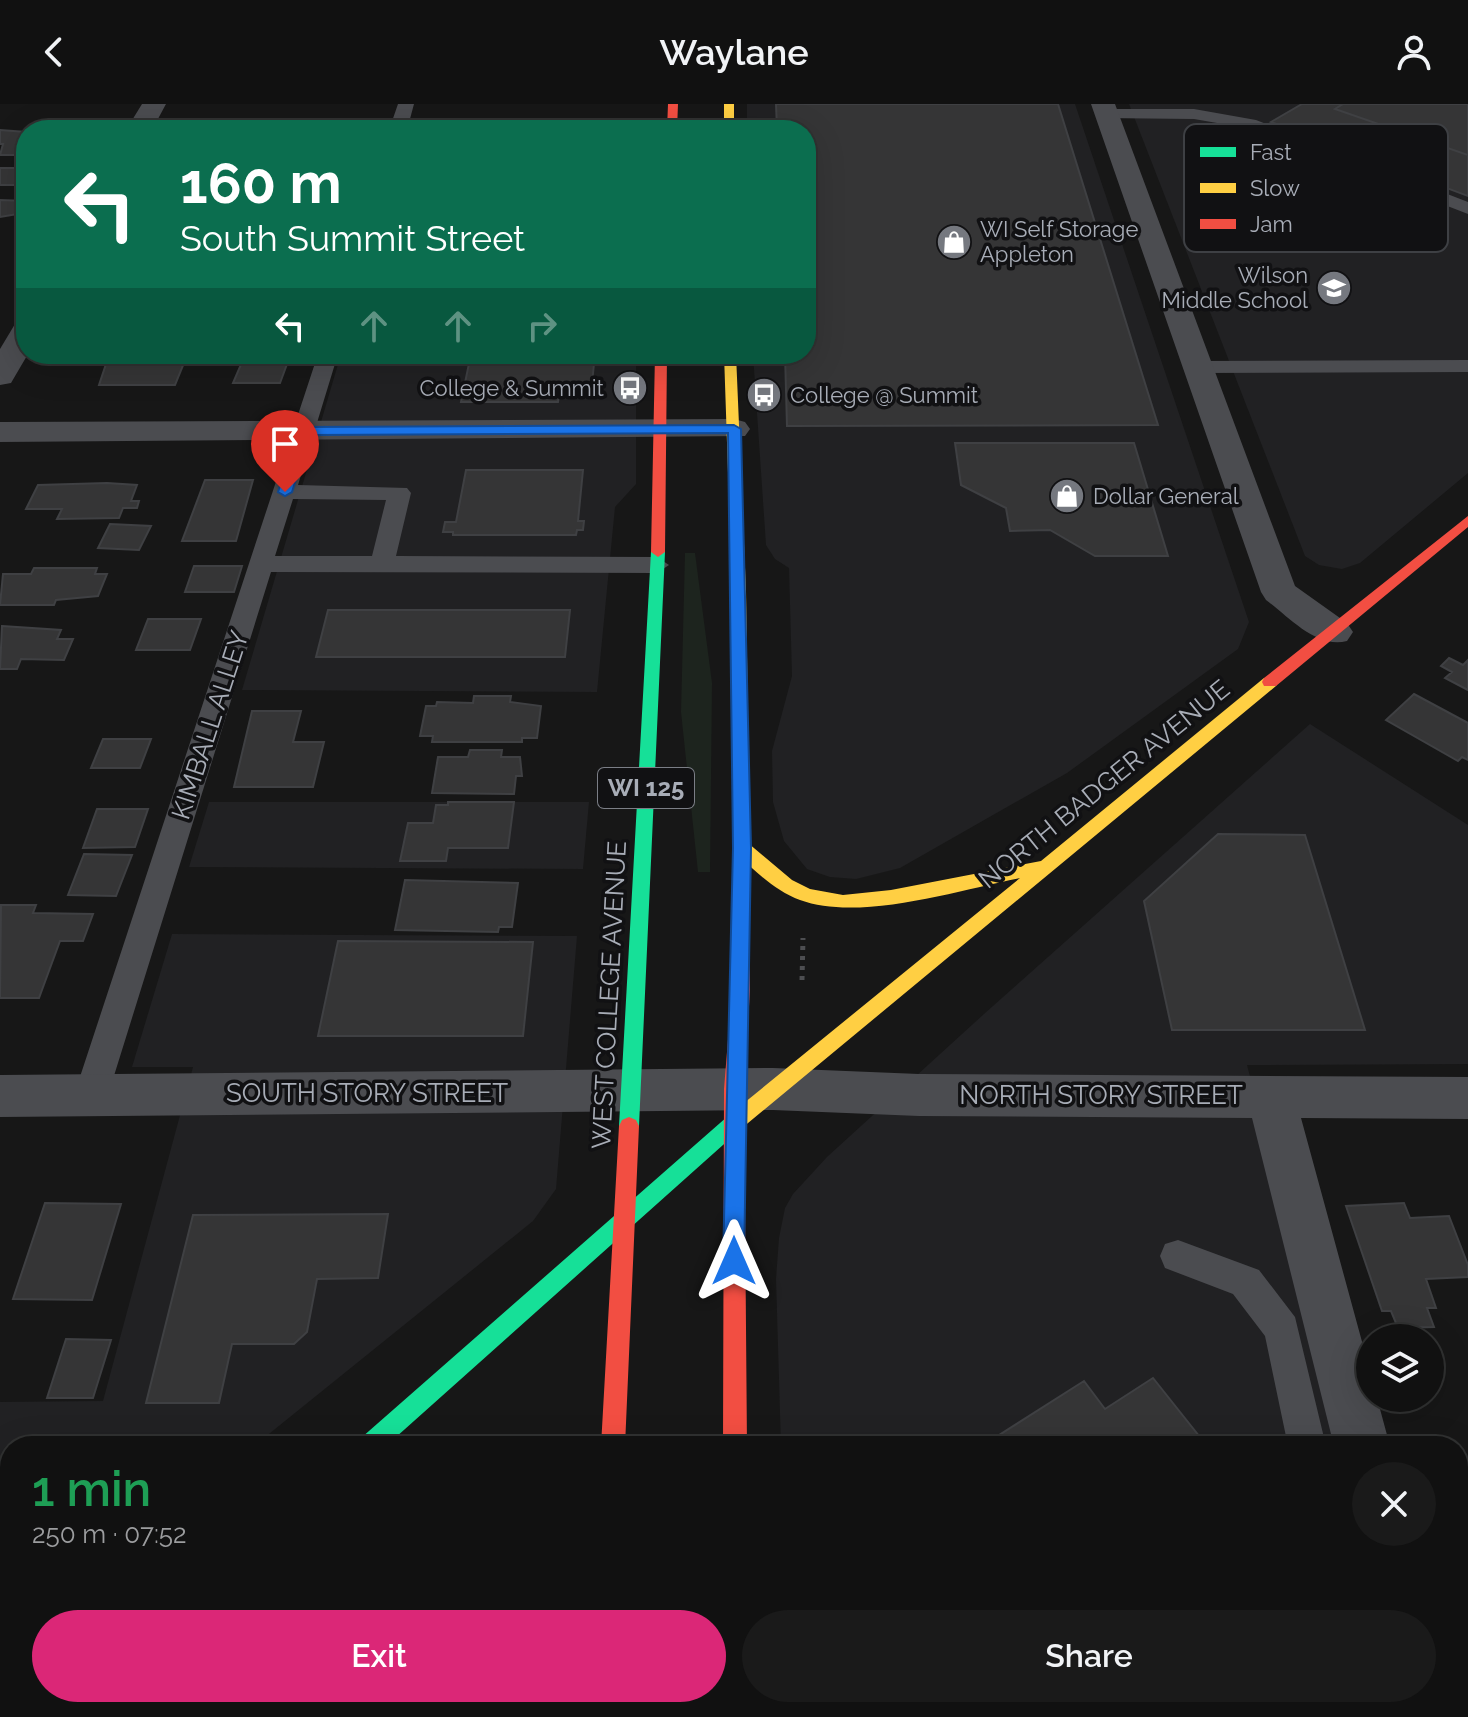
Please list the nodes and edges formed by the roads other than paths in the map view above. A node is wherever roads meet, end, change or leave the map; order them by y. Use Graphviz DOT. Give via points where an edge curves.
graph roads {
  1 [pos="1105,109"];
  2 [pos="1250,124"];
  3 [pos="1448,200"];
  4 [pos="1468,208"];
  5 [pos="16,348"];
  6 [pos="325,364"];
  7 [pos="661,364"];
  8 [pos="731,364"];
  9 [pos="1468,366"];
  10 [pos="1198,367"];
  11 [pos="0,376"];
  12 [pos="734,429"];
  13 [pos="662,430"];
  14 [pos="304,431"];
  15 [pos="0,432"];
  16 [pos="285,492"];
  17 [pos="1468,520"];
  18 [pos="261,564"];
  19 [pos="382,564"];
  20 [pos="657,565"];
  21 [pos="1334,632"];
  22 [pos="742,848"];
  23 [pos="1040,867"];
  24 [pos="632,1092"];
  25 [pos="91,1095"];
  26 [pos="0,1096"];
  27 [pos="1271,1096"];
  28 [pos="1468,1098"];
  29 [pos="747,1100"];
  30 [pos="621,1221"];
  31 [pos="1178,1256"];
  32 [pos="380,1436"];
  33 [pos="613,1436"];
  34 [pos="735,1436"];
  35 [pos="1305,1436"];
  36 [pos="1359,1436"];
  1 -- 2 [label="lane" via="1194,114"];
  1 -- 10 [label="street"];
  3 -- 4 [label="lane"];
  5 -- 11 [label="street"];
  6 -- 14 [label="lane, KIMBALL ALLEY"];
  7 -- 13 [label="main road, WEST COLLEGE AVENUE / WI 125"];
  8 -- 12 [label="main road"];
  9 -- 10 [label="lane"];
  10 -- 21 [label="street" via="1279,592"];
  12 -- 13 [label="street"];
  12 -- 22 [label="main road"];
  13 -- 14 [label="street"];
  13 -- 20 [label="main road, WEST COLLEGE AVENUE / WI 125"];
  14 -- 15 [label="street"];
  14 -- 16 [label="lane, KIMBALL ALLEY"];
  16 -- 18 [label="lane, KIMBALL ALLEY"];
  16 -- 19 [label="lane" via="399,493"];
  17 -- 21 [label="main road, NORTH BADGER AVENUE"];
  18 -- 19 [label="lane"];
  18 -- 25 [label="lane, KIMBALL ALLEY"];
  19 -- 20 [label="lane"];
  20 -- 24 [label="main road, WEST COLLEGE AVENUE / WI 125"];
  21 -- 23 [label="main road, NORTH BADGER AVENUE"];
  22 -- 23 [label="main road" via="771,878 795,893 850,905"];
  22 -- 29 [label="main road"];
  23 -- 29 [label="main road, NORTH BADGER AVENUE"];
  24 -- 25 [label="street, SOUTH STORY STREET"];
  24 -- 29 [label="street, SOUTH STORY STREET"];
  24 -- 30 [label="main road, WEST COLLEGE AVENUE / WI 125"];
  25 -- 26 [label="street, SOUTH STORY STREET"];
  27 -- 28 [label="street, NORTH STORY STREET"];
  27 -- 29 [label="street, NORTH STORY STREET"];
  27 -- 36 [label="street"];
  29 -- 30 [label="main road, NORTH BADGER AVENUE"];
  29 -- 34 [label="main road"];
  30 -- 32 [label="main road, NORTH BADGER AVENUE"];
  30 -- 33 [label="main road, WEST COLLEGE AVENUE / WI 125"];
  31 -- 35 [label="lane" via="1246,1282 1282,1329"];
}
